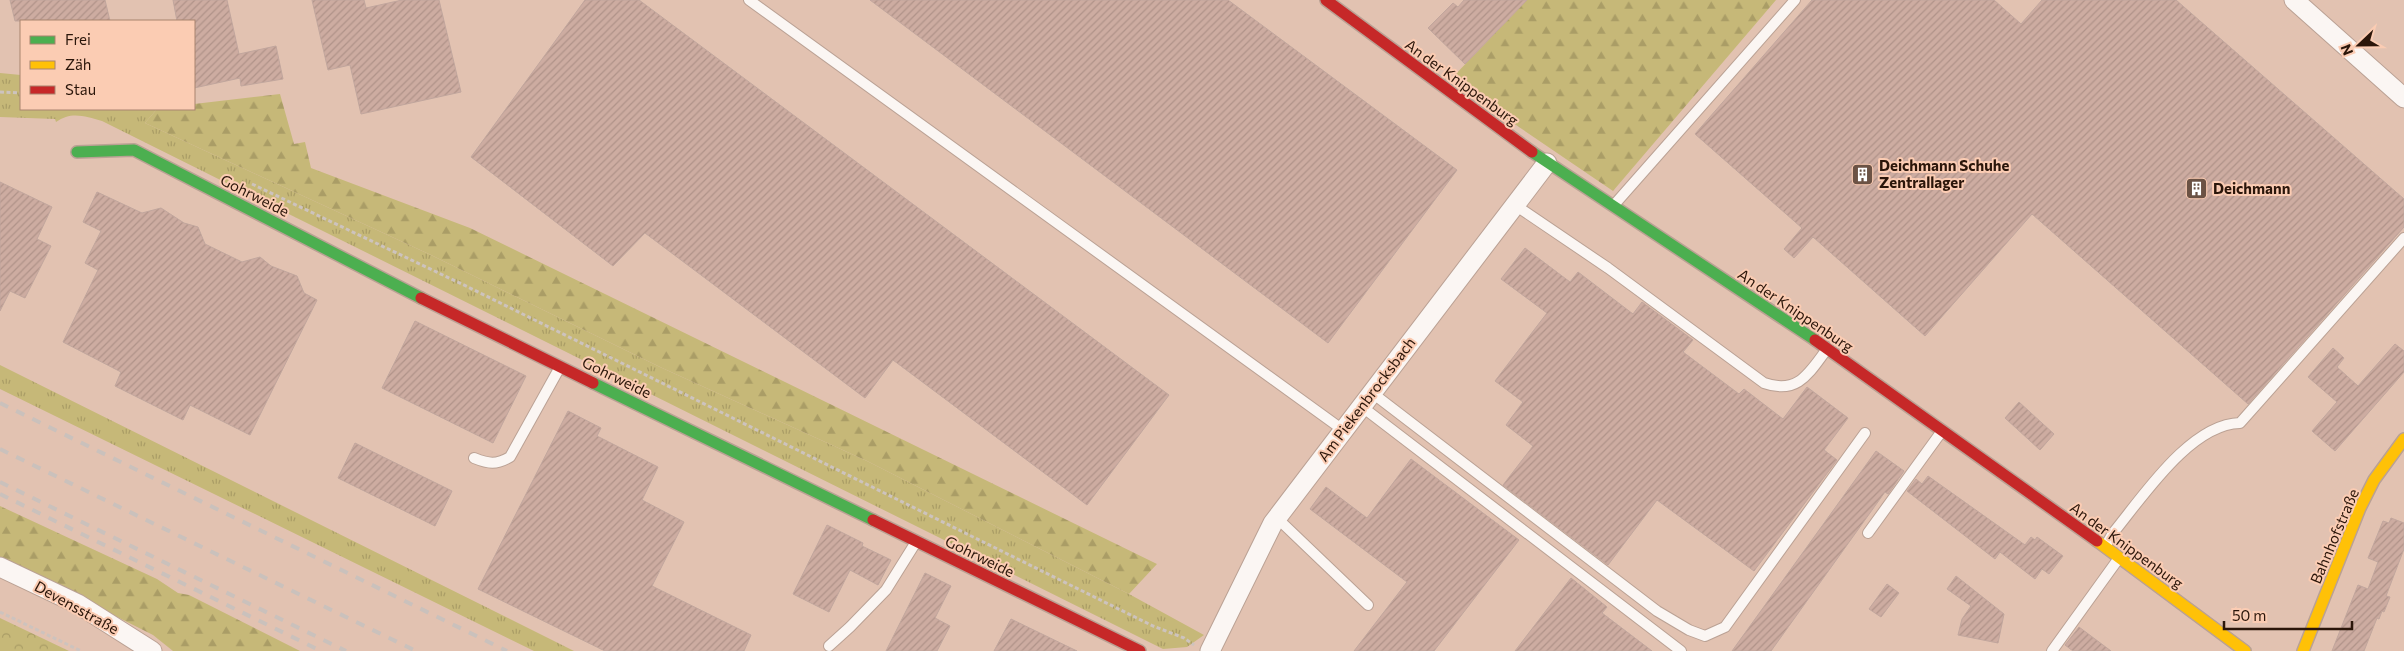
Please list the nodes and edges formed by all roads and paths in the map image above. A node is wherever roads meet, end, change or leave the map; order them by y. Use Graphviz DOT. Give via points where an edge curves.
graph roads {
  1 [pos="749,0"];
  2 [pos="1326,0"];
  3 [pos="1795,0"];
  4 [pos="2294,0"];
  5 [pos="0,92"];
  6 [pos="20,94"];
  7 [pos="2404,98"];
  8 [pos="77,152"];
  9 [pos="1547,163"];
  10 [pos="251,183"];
  11 [pos="1515,205"];
  12 [pos="1613,206"];
  13 [pos="2404,238"];
  14 [pos="1827,348"];
  15 [pos="561,367"];
  16 [pos="1366,399"];
  17 [pos="1343,430"];
  18 [pos="1942,430"];
  19 [pos="1865,433"];
  20 [pos="2404,440"];
  21 [pos="474,458"];
  22 [pos="1277,518"];
  23 [pos="1868,533"];
  24 [pos="916,541"];
  25 [pos="2105,547"];
  26 [pos="2120,557"];
  27 [pos="0,567"];
  28 [pos="1368,605"];
  29 [pos="0,612"];
  30 [pos="829,646"];
  31 [pos="1204,649"];
  32 [pos="81,651"];
  33 [pos="152,651"];
  34 [pos="1140,651"];
  35 [pos="1681,651"];
  36 [pos="2052,651"];
  37 [pos="2245,651"];
  38 [pos="2303,651"];
  1 -- 17 [label="lane"];
  2 -- 9 [label="street, An der Knippenburg"];
  3 -- 12 [label="lane"];
  4 -- 7 [label="street"];
  5 -- 6 [label="path"];
  8 -- 15 [label="street, Gohrweide" via="134,150"];
  9 -- 11 [label="street, Am Piekenbrocksbach"];
  9 -- 12 [label="street, An der Knippenburg"];
  10 -- 31 [label="path, Gohrweide"];
  11 -- 14 [label="lane" via="1608,268 1764,383 1787,387 1801,381"];
  11 -- 16 [label="street, Am Piekenbrocksbach"];
  12 -- 14 [label="street, An der Knippenburg"];
  13 -- 25 [label="lane" via="2240,423 2228,423 2206,433 2174,459"];
  14 -- 18 [label="street, An der Knippenburg"];
  15 -- 21 [label="lane" via="510,457 489,464"];
  15 -- 24 [label="street, Gohrweide"];
  16 -- 17 [label="street, Am Piekenbrocksbach"];
  16 -- 19 [label="lane" via="1656,611 1705,636 1725,627"];
  16 -- 35 [label="lane"];
  17 -- 22 [label="street, Am Piekenbrocksbach"];
  18 -- 23 [label="lane"];
  18 -- 25 [label="street, An der Knippenburg"];
  20 -- 38 [label="street, Bahnhofstraße" via="2374,480 2360,508"];
  22 -- 28 [label="lane"];
  22 -- 31 [label="street, Am Piekenbrocksbach"];
  24 -- 30 [label="lane" via="886,590"];
  24 -- 34 [label="street, Gohrweide"];
  25 -- 26 [label="street, An der Knippenburg"];
  26 -- 36 [label="lane"];
  26 -- 37 [label="street, An der Knippenburg"];
  27 -- 33 [label="street, Devensstraße" via="78,604"];
  29 -- 32 [label="path"];
}
